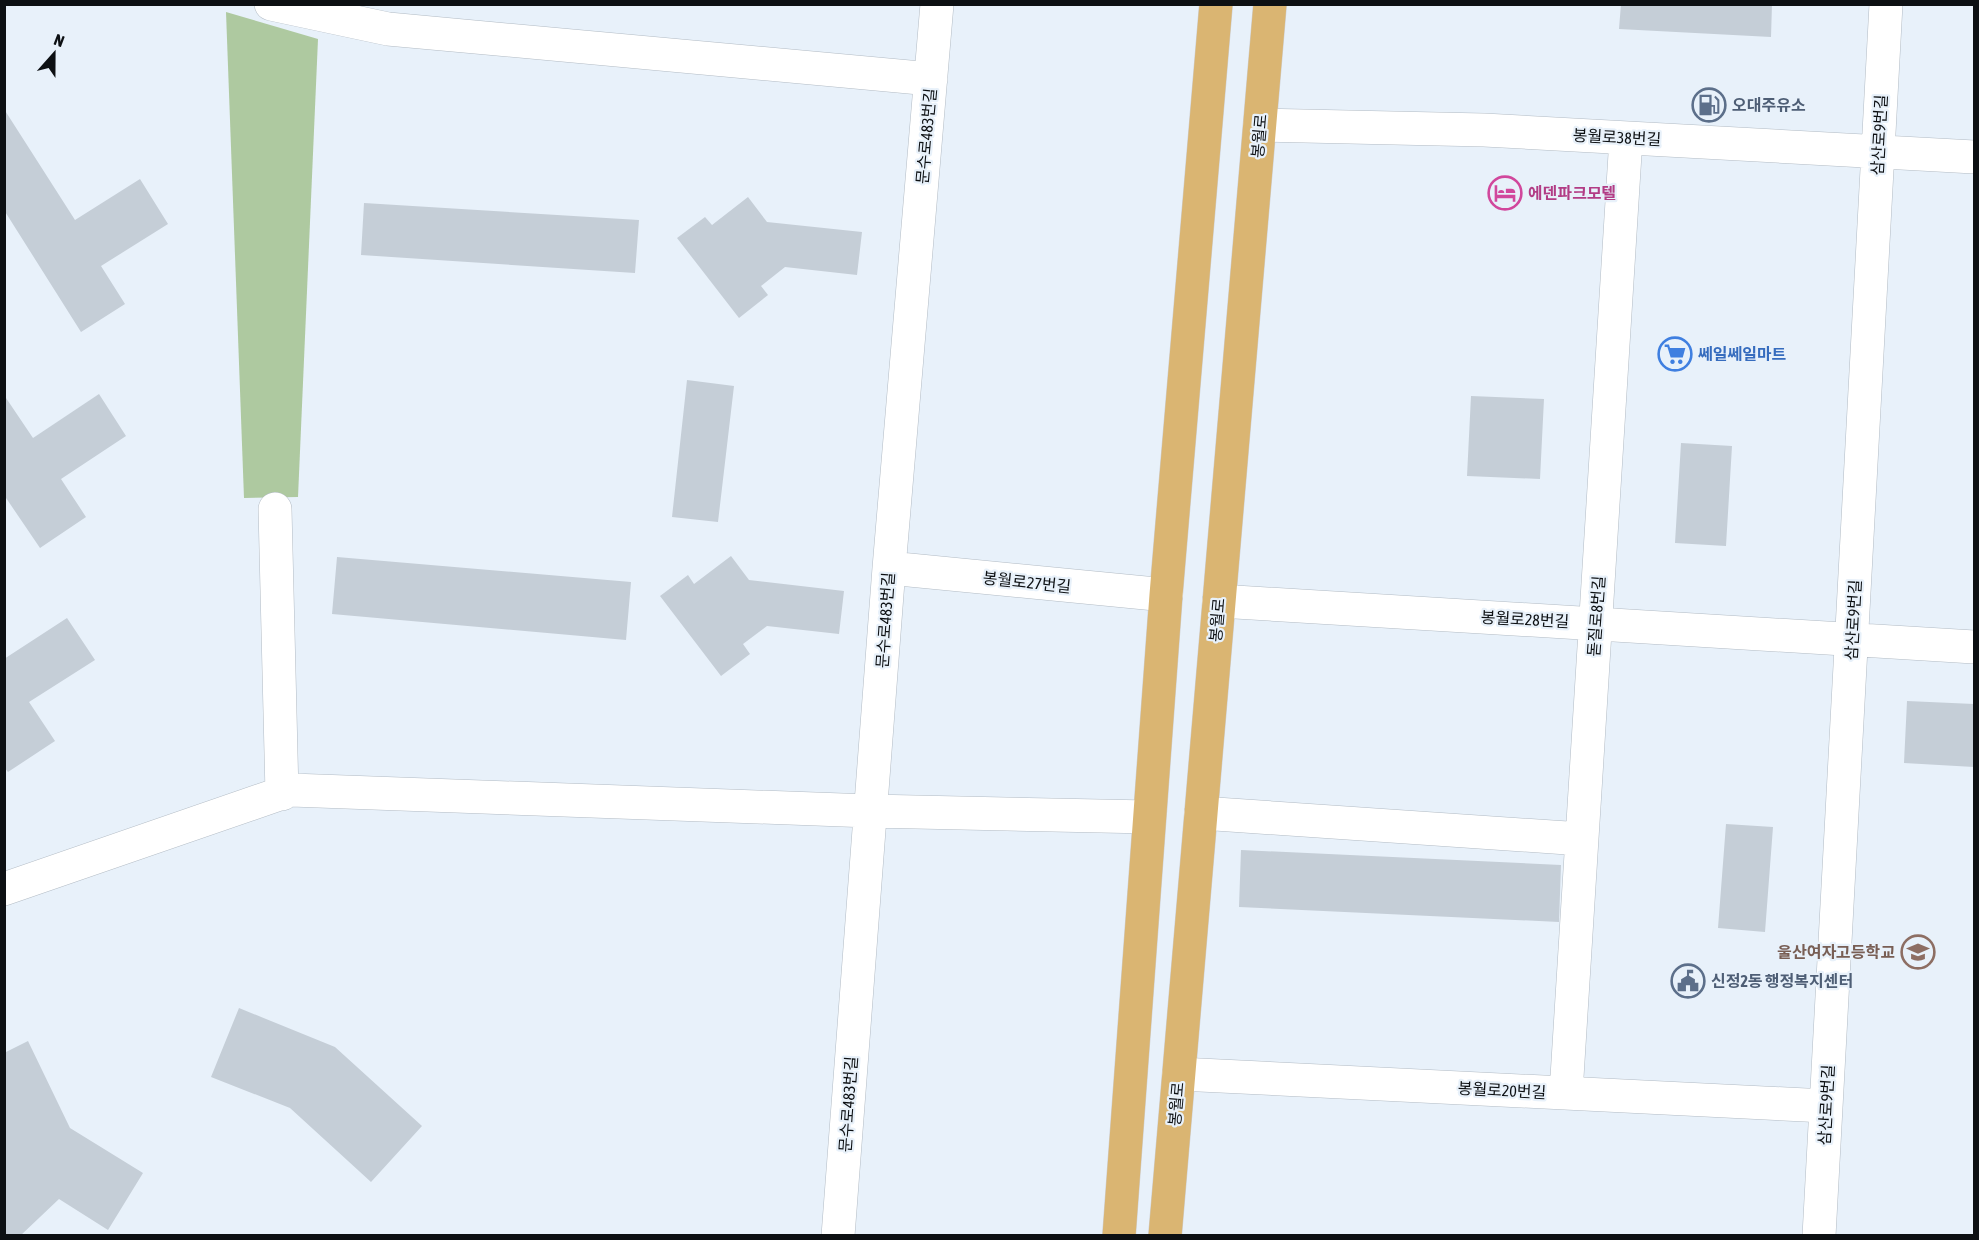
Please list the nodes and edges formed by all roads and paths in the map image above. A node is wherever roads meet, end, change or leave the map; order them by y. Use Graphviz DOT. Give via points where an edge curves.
graph roads {
  1 [pos="271,4"];
  2 [pos="937,4"];
  3 [pos="1886,4"];
  4 [pos="1217,13"];
  5 [pos="1268,15"];
  6 [pos="931,79"];
  7 [pos="1260,125"];
  8 [pos="1626,138"];
  9 [pos="1878,152"];
  10 [pos="1974,157"];
  11 [pos="275,509"];
  12 [pos="889,568"];
  13 [pos="1166,595"];
  14 [pos="1219,601"];
  15 [pos="1596,624"];
  16 [pos="1852,639"];
  17 [pos="1974,647"];
  18 [pos="282,794"];
  19 [pos="870,811"];
  20 [pos="1201,813"];
  21 [pos="1149,817"];
  22 [pos="1582,839"];
  23 [pos="4,889"];
  24 [pos="1179,1074"];
  25 [pos="1566,1093"];
  26 [pos="1826,1106"];
  27 [pos="838,1236"];
  28 [pos="1119,1236"];
  29 [pos="1165,1236"];
  30 [pos="1819,1236"];
  1 -- 6 [label="street" via="388,29"];
  2 -- 6 [label="street, 문수로483번길"];
  3 -- 9 [label="street, 삼산로9번길"];
  4 -- 13 [label="main road"];
  5 -- 7 [label="main road, 봉월로"];
  6 -- 12 [label="street, 문수로483번길"];
  7 -- 8 [label="street, 봉월로38번길"];
  7 -- 14 [label="main road, 봉월로"];
  8 -- 9 [label="street, 봉월로38번길"];
  8 -- 15 [label="street, 돋질로8번길"];
  9 -- 10 [label="street, 봉월로38번길"];
  9 -- 16 [label="street, 삼산로9번길"];
  11 -- 18 [label="street"];
  12 -- 13 [label="street, 봉월로27번길"];
  12 -- 19 [label="street, 문수로483번길"];
  13 -- 21 [label="main road"];
  14 -- 15 [label="street, 봉월로28번길"];
  14 -- 20 [label="main road, 봉월로"];
  15 -- 16 [label="street, 봉월로28번길"];
  15 -- 22 [label="street, 돋질로8번길"];
  16 -- 17 [label="street, 봉월로28번길"];
  16 -- 26 [label="street, 삼산로9번길"];
  18 -- 19 [label="street" via="291,790"];
  18 -- 23 [label="street"];
  19 -- 21 [label="street"];
  19 -- 27 [label="street, 문수로483번길"];
  20 -- 22 [label="street"];
  20 -- 24 [label="main road, 봉월로"];
  21 -- 28 [label="main road"];
  22 -- 25 [label="street, 돋질로8번길"];
  24 -- 25 [label="street, 봉월로20번길"];
  24 -- 29 [label="main road, 봉월로"];
  25 -- 26 [label="street, 봉월로20번길"];
  26 -- 30 [label="street, 삼산로9번길"];
}
